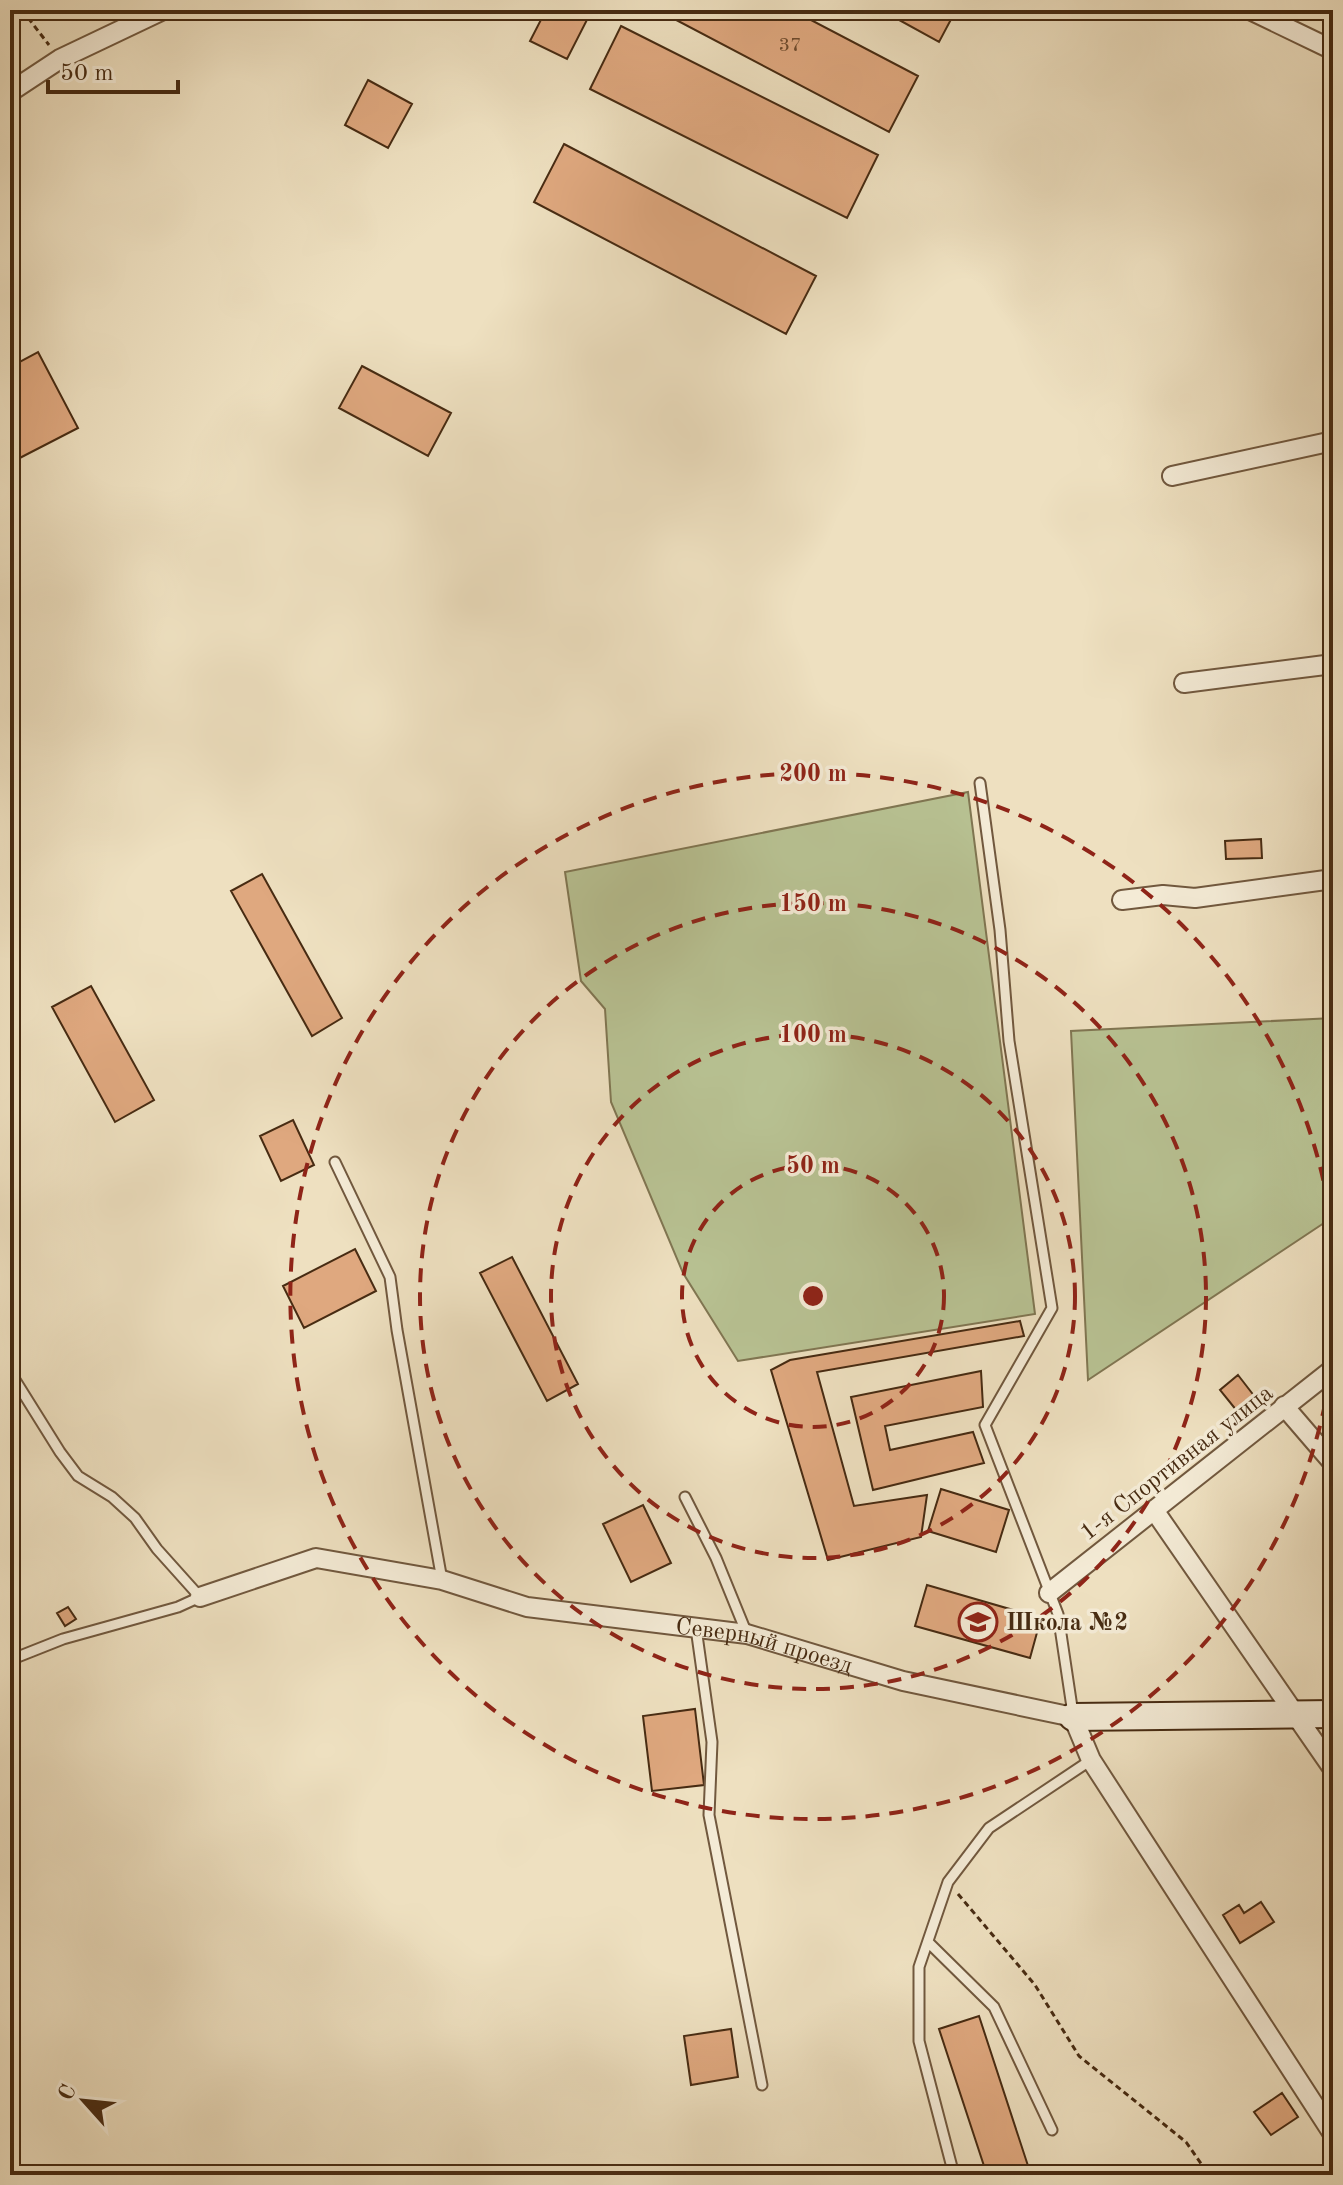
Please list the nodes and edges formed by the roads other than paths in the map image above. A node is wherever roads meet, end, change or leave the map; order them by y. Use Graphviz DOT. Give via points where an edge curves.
graph roads {
  1 [pos="163,10"];
  2 [pos="1250,10"];
  3 [pos="1333,50"];
  4 [pos="10,92"];
  5 [pos="1333,441"];
  6 [pos="1172,476"];
  7 [pos="1333,664"];
  8 [pos="1184,683"];
  9 [pos="980,783"];
  10 [pos="1333,879"];
  11 [pos="1122,900"];
  12 [pos="335,1162"];
  13 [pos="1333,1369"];
  14 [pos="10,1372"];
  15 [pos="1284,1406"];
  16 [pos="1333,1463"];
  17 [pos="685,1497"];
  18 [pos="1154,1510"];
  19 [pos="442,1580"];
  20 [pos="1049,1593"];
  21 [pos="200,1597"];
  22 [pos="696,1628"];
  23 [pos="747,1634"];
  24 [pos="10,1660"];
  25 [pos="1296,1713"];
  26 [pos="1333,1714"];
  27 [pos="1073,1717"];
  28 [pos="1091,1760"];
  29 [pos="1333,1769"];
  30 [pos="928,1942"];
  31 [pos="762,2085"];
  32 [pos="1052,2130"];
  33 [pos="1333,2134"];
  34 [pos="954,2175"];
  1 -- 4 [label="street" via="60,59"];
  2 -- 3 [label="street"];
  5 -- 6 [label="street"];
  7 -- 8 [label="street"];
  9 -- 20 [label="lane" via="1009,1041 1052,1308 985,1425"];
  10 -- 11 [label="street" via="1195,898"];
  12 -- 19 [label="lane" via="390,1277"];
  13 -- 15 [label="street, 1-я Спортивная улица"];
  14 -- 21 [label="lane" via="78,1476 135,1518"];
  15 -- 16 [label="street"];
  15 -- 18 [label="street, 1-я Спортивная улица"];
  17 -- 23 [label="lane"];
  18 -- 20 [label="street, 1-я Спортивная улица"];
  18 -- 25 [label="street"];
  19 -- 21 [label="street, Северный проезд" via="316,1558"];
  19 -- 22 [label="street, Северный проезд" via="527,1607"];
  20 -- 27 [label="lane" via="1058,1614"];
  21 -- 24 [label="lane"];
  22 -- 23 [label="street, Северный проезд"];
  22 -- 31 [label="lane" via="712,1742 709,1815"];
  23 -- 27 [label="street, Северный проезд" via="903,1681"];
  25 -- 26 [label="street, Северный проезд"];
  25 -- 27 [label="street, Северный проезд"];
  25 -- 29 [label="street"];
  27 -- 28 [label="street"];
  28 -- 30 [label="lane" via="989,1828 948,1882"];
  28 -- 33 [label="street"];
  30 -- 32 [label="lane" via="994,2007"];
  30 -- 34 [label="lane" via="919,1967 919,2041"];
}
